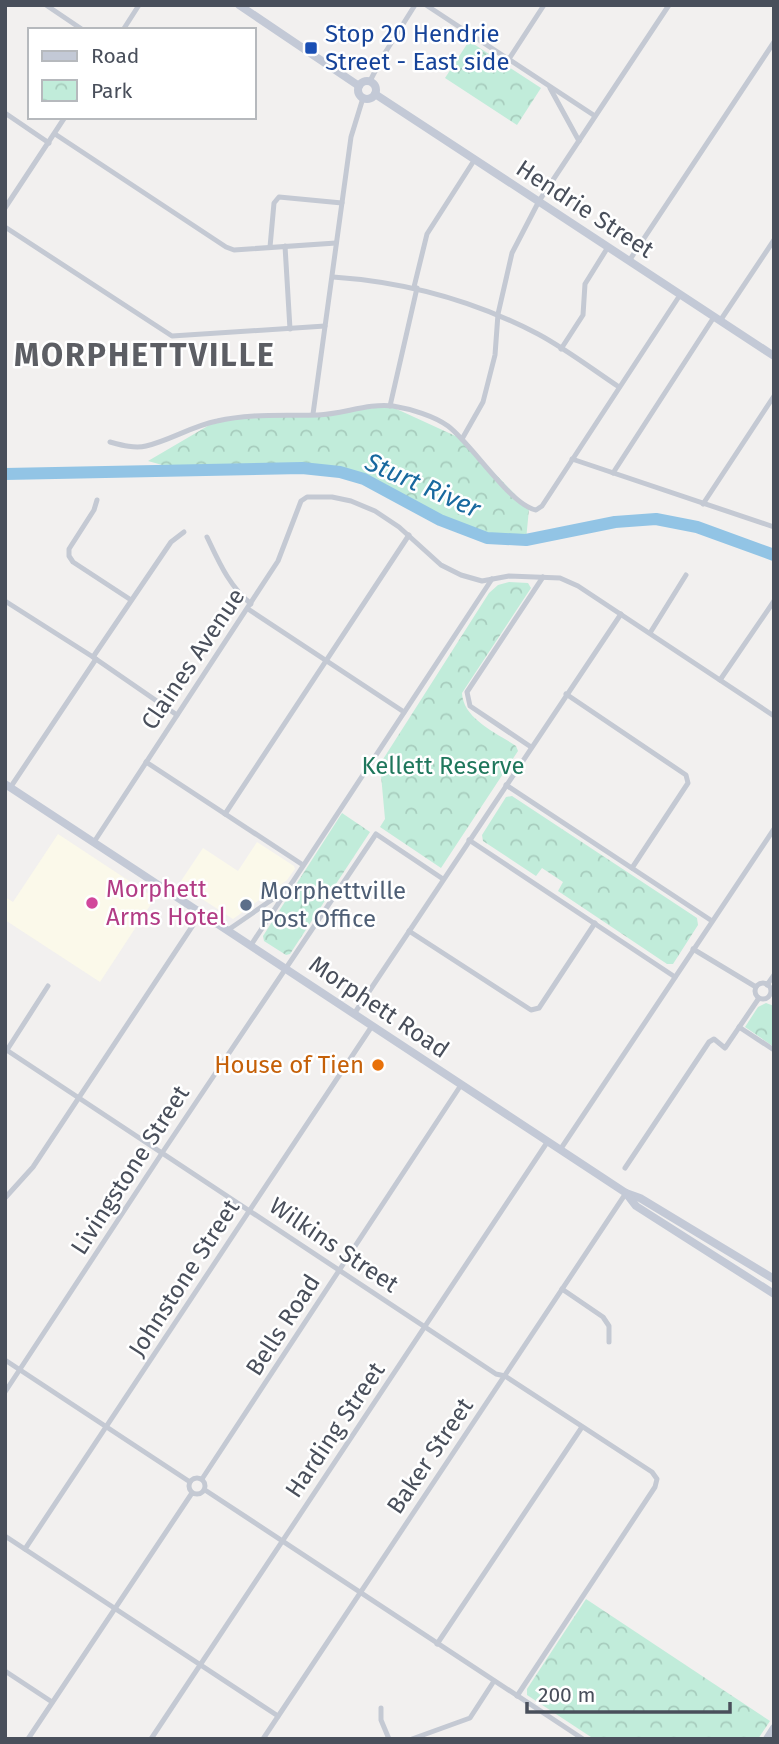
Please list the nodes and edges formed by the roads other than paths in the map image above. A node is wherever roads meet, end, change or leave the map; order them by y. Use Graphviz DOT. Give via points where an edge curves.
graph roads {
  1 [pos="46,5"];
  2 [pos="139,5"];
  3 [pos="239,5"];
  4 [pos="415,5"];
  5 [pos="426,5"];
  6 [pos="544,5"];
  7 [pos="669,5"];
  8 [pos="80,28"];
  9 [pos="124,28"];
  10 [pos="774,42"];
  11 [pos="509,59"];
  12 [pos="370,82"];
  13 [pos="359,86"];
  14 [pos="549,86"];
  15 [pos="374,94"];
  16 [pos="363,98"];
  17 [pos="5,113"];
  18 [pos="595,116"];
  19 [pos="64,119"];
  20 [pos="55,134"];
  21 [pos="579,141"];
  22 [pos="49,142"];
  23 [pos="475,159"];
  24 [pos="539,201"];
  25 [pos="342,203"];
  26 [pos="5,208"];
  27 [pos="5,227"];
  28 [pos="774,240"];
  29 [pos="336,243"];
  30 [pos="285,246"];
  31 [pos="270,247"];
  32 [pos="608,247"];
  33 [pos="629,261"];
  34 [pos="333,276"];
  35 [pos="416,287"];
  36 [pos="680,295"];
  37 [pos="498,314"];
  38 [pos="717,319"];
  39 [pos="325,326"];
  40 [pos="290,328"];
  41 [pos="561,349"];
  42 [pos="774,356"];
  43 [pos="619,387"];
  44 [pos="774,396"];
  45 [pos="390,406"];
  46 [pos="313,414"];
  47 [pos="462,439"];
  48 [pos="110,442"];
  49 [pos="572,458"];
  50 [pos="613,473"];
  51 [pos="97,500"];
  52 [pos="703,503"];
  53 [pos="774,527"];
  54 [pos="184,532"];
  55 [pos="408,536"];
  56 [pos="207,537"];
  57 [pos="686,575"];
  58 [pos="543,578"];
  59 [pos="492,579"];
  60 [pos="131,600"];
  61 [pos="5,601"];
  62 [pos="774,601"];
  63 [pos="250,607"];
  64 [pos="621,614"];
  65 [pos="650,634"];
  66 [pos="94,658"];
  67 [pos="326,661"];
  68 [pos="720,680"];
  69 [pos="566,694"];
  70 [pos="404,712"];
  71 [pos="177,715"];
  72 [pos="774,716"];
  73 [pos="531,747"];
  74 [pos="146,762"];
  75 [pos="506,785"];
  76 [pos="8,786"];
  77 [pos="225,814"];
  78 [pos="774,829"];
  79 [pos="469,840"];
  80 [pos="94,842"];
  81 [pos="303,865"];
  82 [pos="632,868"];
  83 [pos="443,879"];
  84 [pos="288,888"];
  85 [pos="201,913"];
  86 [pos="712,921"];
  87 [pos="595,923"];
  88 [pos="228,930"];
  89 [pos="409,931"];
  90 [pos="251,945"];
  91 [pos="693,949"];
  92 [pos="287,969"];
  93 [pos="774,975"];
  94 [pos="675,977"];
  95 [pos="767,985"];
  96 [pos="48,986"];
  97 [pos="756,987"];
  98 [pos="771,997"];
  99 [pos="759,998"];
  100 [pos="354,1014"];
  101 [pos="372,1026"];
  102 [pos="739,1027"];
  103 [pos="6,1050"];
  104 [pos="774,1050"];
  105 [pos="461,1085"];
  106 [pos="79,1098"];
  107 [pos="548,1141"];
  108 [pos="560,1150"];
  109 [pos="162,1153"];
  110 [pos="625,1168"];
  111 [pos="626,1193"];
  112 [pos="5,1198"];
  113 [pos="250,1210"];
  114 [pos="340,1270"];
  115 [pos="774,1279"];
  116 [pos="562,1289"];
  117 [pos="774,1294"];
  118 [pos="425,1326"];
  119 [pos="609,1342"];
  120 [pos="5,1360"];
  121 [pos="20,1370"];
  122 [pos="505,1376"];
  123 [pos="5,1392"];
  124 [pos="107,1427"];
  125 [pos="582,1427"];
  126 [pos="202,1479"];
  127 [pos="190,1482"];
  128 [pos="205,1490"];
  129 [pos="192,1493"];
  130 [pos="5,1536"];
  131 [pos="282,1542"];
  132 [pos="25,1549"];
  133 [pos="360,1593"];
  134 [pos="115,1610"];
  135 [pos="437,1644"];
  136 [pos="201,1665"];
  137 [pos="5,1671"];
  138 [pos="494,1681"];
  139 [pos="517,1696"];
  140 [pos="52,1702"];
  141 [pos="381,1708"];
  142 [pos="278,1716"];
  143 [pos="774,1728"];
  144 [pos="28,1739"];
  145 [pos="151,1739"];
  146 [pos="263,1739"];
  147 [pos="389,1739"];
  148 [pos="412,1739"];
  149 [pos="583,1739"];
  150 [pos="767,1739"];
  1 -- 8 [label="street"];
  2 -- 9 [label="street"];
  3 -- 13 [label="main road"];
  4 -- 12 [label="street"];
  5 -- 11 [label="street"];
  6 -- 11 [label="street"];
  7 -- 18 [label="street"];
  10 -- 33 [label="street"];
  11 -- 14 [label="street"];
  12 -- 13 [label="main road"];
  12 -- 15 [label="main road" via="376,87"];
  13 -- 16 [label="main road"];
  14 -- 18 [label="street"];
  14 -- 21 [label="street"];
  15 -- 16 [label="main road"];
  15 -- 23 [label="main road, Hendrie Street"];
  16 -- 25 [label="street" via="351,137"];
  17 -- 22 [label="street"];
  18 -- 21 [label="street"];
  19 -- 20 [label="street"];
  20 -- 22 [label="street"];
  20 -- 31 [label="street" via="226,247"];
  21 -- 24 [label="street"];
  22 -- 26 [label="street"];
  23 -- 24 [label="main road, Hendrie Street"];
  23 -- 35 [label="street" via="425,240"];
  24 -- 32 [label="main road, Hendrie Street"];
  24 -- 37 [label="street" via="512,253"];
  25 -- 29 [label="street"];
  25 -- 31 [label="street" via="279,197 274,203"];
  27 -- 40 [label="street" via="172,336"];
  28 -- 38 [label="street"];
  29 -- 30 [label="street"];
  29 -- 34 [label="street"];
  30 -- 31 [label="street"];
  30 -- 40 [label="street"];
  32 -- 33 [label="main road, Hendrie Street"];
  32 -- 41 [label="street" via="585,284 583,315"];
  33 -- 36 [label="main road, Hendrie Street"];
  34 -- 35 [label="street"];
  34 -- 39 [label="street"];
  35 -- 37 [label="street"];
  35 -- 45 [label="street"];
  36 -- 38 [label="main road, Hendrie Street"];
  36 -- 43 [label="street"];
  37 -- 41 [label="street"];
  37 -- 47 [label="street" via="495,355 483,402"];
  38 -- 42 [label="main road, Hendrie Street"];
  38 -- 50 [label="street"];
  39 -- 40 [label="street"];
  39 -- 46 [label="street"];
  41 -- 43 [label="street"];
  43 -- 49 [label="street"];
  44 -- 52 [label="street"];
  45 -- 46 [label="street"];
  45 -- 47 [label="street" via="416,411 446,425"];
  46 -- 48 [label="street" via="241,416 145,446"];
  47 -- 49 [label="street" via="529,509 542,506"];
  49 -- 50 [label="street"];
  50 -- 52 [label="street"];
  51 -- 60 [label="street" via="69,556"];
  52 -- 53 [label="street"];
  54 -- 60 [label="street" via="171,542"];
  55 -- 59 [label="street" via="441,565 482,581"];
  55 -- 63 [label="street, Claines Avenue" via="375,511 351,501 313,496 301,501 278,561"];
  55 -- 67 [label="street"];
  56 -- 63 [label="street" via="229,582"];
  57 -- 65 [label="street"];
  58 -- 59 [label="street"];
  58 -- 64 [label="street" via="578,586"];
  58 -- 73 [label="street" via="466,699"];
  59 -- 70 [label="street"];
  60 -- 66 [label="street"];
  61 -- 66 [label="street"];
  62 -- 68 [label="street"];
  63 -- 67 [label="street"];
  63 -- 71 [label="street, Claines Avenue"];
  64 -- 65 [label="street"];
  64 -- 69 [label="street"];
  65 -- 68 [label="street"];
  66 -- 71 [label="street"];
  66 -- 76 [label="street"];
  67 -- 70 [label="street"];
  67 -- 77 [label="street"];
  68 -- 72 [label="street"];
  69 -- 73 [label="street"];
  69 -- 82 [label="street" via="686,775 688,783"];
  70 -- 81 [label="street"];
  71 -- 74 [label="street, Claines Avenue"];
  73 -- 75 [label="street"];
  74 -- 77 [label="street"];
  74 -- 80 [label="street, Claines Avenue"];
  75 -- 79 [label="street"];
  75 -- 82 [label="street"];
  76 -- 80 [label="main road, Morphett Road"];
  77 -- 81 [label="street"];
  78 -- 86 [label="street"];
  79 -- 83 [label="street"];
  79 -- 87 [label="street"];
  80 -- 85 [label="main road, Morphett Road"];
  81 -- 84 [label="street"];
  82 -- 86 [label="street"];
  83 -- 89 [label="street"];
  83 -- 92 [label="street, Livingstone Street" via="376,834"];
  84 -- 88 [label="street"];
  84 -- 90 [label="street"];
  85 -- 88 [label="main road, Morphett Road"];
  85 -- 106 [label="street"];
  86 -- 91 [label="street"];
  87 -- 89 [label="street" via="539,1008 531,1010"];
  87 -- 94 [label="street"];
  88 -- 90 [label="main road, Morphett Road"];
  89 -- 100 [label="street"];
  90 -- 92 [label="main road, Morphett Road"];
  91 -- 94 [label="street"];
  91 -- 97 [label="street"];
  92 -- 100 [label="main road, Morphett Road"];
  92 -- 109 [label="street, Livingstone Street"];
  93 -- 95 [label="street"];
  94 -- 108 [label="street"];
  95 -- 97 [label="street"];
  95 -- 98 [label="street"];
  96 -- 103 [label="street"];
  97 -- 99 [label="street"];
  98 -- 99 [label="street"];
  99 -- 102 [label="street"];
  100 -- 101 [label="main road, Morphett Road"];
  101 -- 105 [label="main road, Morphett Road"];
  101 -- 113 [label="street, Johnstone Street"];
  102 -- 104 [label="street"];
  102 -- 110 [label="street" via="725,1048 715,1039 709,1042"];
  103 -- 106 [label="street, Wilkins Street"];
  105 -- 107 [label="main road, Morphett Road"];
  105 -- 114 [label="street, Bells Road"];
  106 -- 109 [label="street, Wilkins Street"];
  106 -- 112 [label="street" via="33,1167"];
  107 -- 108 [label="main road, Morphett Road"];
  107 -- 118 [label="street, Harding Street"];
  108 -- 111 [label="main road, Morphett Road"];
  109 -- 113 [label="street, Wilkins Street"];
  109 -- 121 [label="street, Livingstone Street"];
  111 -- 115 [label="main road, Morphett Road"];
  111 -- 116 [label="street, Baker Street"];
  111 -- 117 [label="main road, Morphett Road" via="636,1206"];
  113 -- 114 [label="street, Wilkins Street"];
  113 -- 124 [label="street, Johnstone Street"];
  114 -- 118 [label="street, Wilkins Street"];
  114 -- 126 [label="street, Bells Road"];
  116 -- 119 [label="street" via="603,1317 609,1326"];
  116 -- 122 [label="street, Baker Street"];
  118 -- 122 [label="street, Wilkins Street"];
  118 -- 131 [label="street, Harding Street"];
  120 -- 121 [label="street"];
  121 -- 123 [label="street, Livingstone Street"];
  121 -- 124 [label="street"];
  122 -- 125 [label="street, Wilkins Street"];
  122 -- 133 [label="street, Baker Street"];
  124 -- 127 [label="street"];
  124 -- 132 [label="street, Johnstone Street"];
  125 -- 135 [label="street"];
  125 -- 139 [label="street, Wilkins Street" via="657,1479"];
  126 -- 127 [label="street"];
  126 -- 128 [label="street"];
  127 -- 129 [label="street"];
  128 -- 129 [label="street"];
  128 -- 131 [label="street"];
  129 -- 134 [label="street"];
  130 -- 132 [label="street"];
  131 -- 133 [label="street"];
  131 -- 136 [label="street, Harding Street"];
  132 -- 134 [label="street"];
  133 -- 135 [label="street"];
  133 -- 142 [label="street, Baker Street"];
  134 -- 136 [label="street"];
  134 -- 140 [label="street"];
  135 -- 138 [label="street"];
  136 -- 142 [label="street"];
  136 -- 145 [label="street, Harding Street"];
  137 -- 140 [label="street"];
  138 -- 139 [label="street"];
  138 -- 148 [label="street" via="470,1718"];
  139 -- 149 [label="street"];
  140 -- 144 [label="street"];
  141 -- 147 [label="street"];
  142 -- 146 [label="street, Baker Street"];
  143 -- 150 [label="main road"];
}
